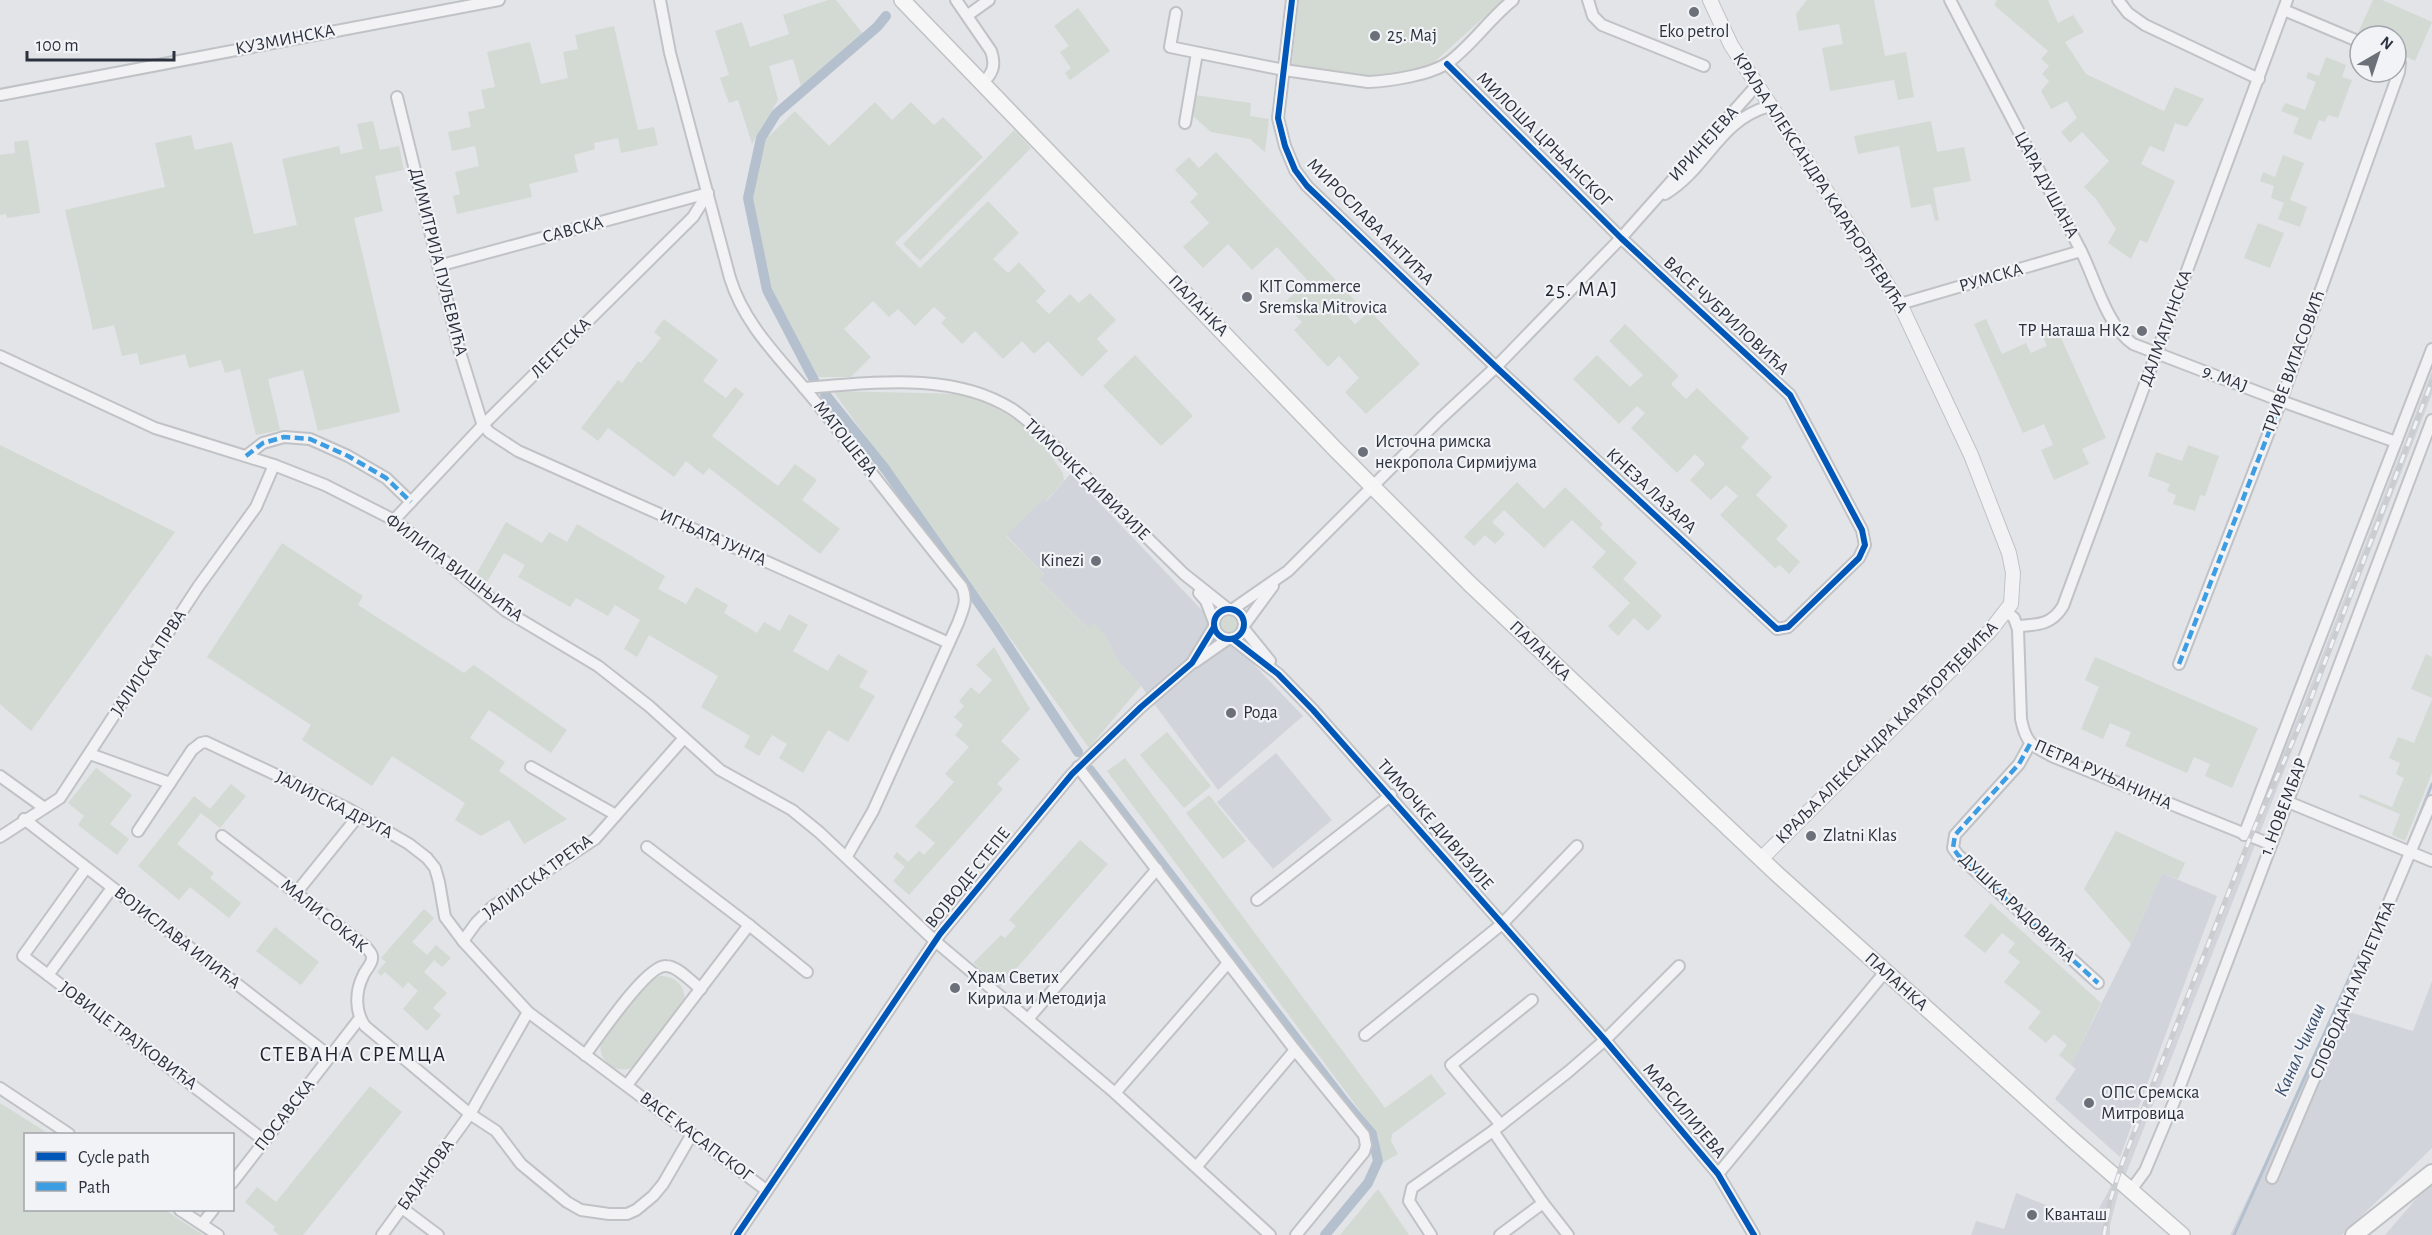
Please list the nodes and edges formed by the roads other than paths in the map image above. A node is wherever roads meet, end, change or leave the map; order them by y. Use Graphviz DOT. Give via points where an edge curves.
graph roads {
  1 [pos="500,0"];
  2 [pos="660,0"];
  3 [pos="902,0"];
  4 [pos="956,0"];
  5 [pos="989,0"];
  6 [pos="1292,0"];
  7 [pos="1513,0"];
  8 [pos="1588,0"];
  9 [pos="1710,0"];
  10 [pos="1950,0"];
  11 [pos="2118,0"];
  12 [pos="2286,5"];
  13 [pos="1176,13"];
  14 [pos="968,15"];
  15 [pos="2348,36"];
  16 [pos="1197,53"];
  17 [pos="1447,64"];
  18 [pos="1704,66"];
  19 [pos="1284,70"];
  20 [pos="2259,79"];
  21 [pos="982,83"];
  22 [pos="2395,84"];
  23 [pos="1756,86"];
  24 [pos="0,95"];
  25 [pos="397,98"];
  26 [pos="1770,106"];
  27 [pos="1185,123"];
  28 [pos="708,193"];
  29 [pos="1652,202"];
  30 [pos="1621,238"];
  31 [pos="2081,251"];
  32 [pos="438,266"];
  33 [pos="1900,304"];
  34 [pos="2432,349"];
  35 [pos="2156,353"];
  36 [pos="0,356"];
  37 [pos="1496,367"];
  38 [pos="804,388"];
  39 [pos="2281,401"];
  40 [pos="2432,420"];
  41 [pos="483,425"];
  42 [pos="2396,441"];
  43 [pos="246,456"];
  44 [pos="274,465"];
  45 [pos="1372,487"];
  46 [pos="411,502"];
  47 [pos="394,520"];
  48 [pos="1184,574"];
  49 [pos="1280,578"];
  50 [pos="1230,609"];
  51 [pos="2007,612"];
  52 [pos="1214,624"];
  53 [pos="2017,626"];
  54 [pos="1244,627"];
  55 [pos="1788,627"];
  56 [pos="1231,639"];
  57 [pos="949,643"];
  58 [pos="1192,663"];
  59 [pos="2179,664"];
  60 [pos="1278,674"];
  61 [pos="684,738"];
  62 [pos="2030,744"];
  63 [pos="90,754"];
  64 [pos="531,767"];
  65 [pos="1078,767"];
  66 [pos="0,776"];
  67 [pos="170,783"];
  68 [pos="1391,795"];
  69 [pos="2432,801"];
  70 [pos="2288,802"];
  71 [pos="43,807"];
  72 [pos="359,815"];
  73 [pos="616,815"];
  74 [pos="24,819"];
  75 [pos="138,831"];
  76 [pos="2244,835"];
  77 [pos="222,836"];
  78 [pos="0,837"];
  79 [pos="2270,844"];
  80 [pos="1577,846"];
  81 [pos="647,847"];
  82 [pos="2411,854"];
  83 [pos="847,856"];
  84 [pos="1761,859"];
  85 [pos="2432,861"];
  86 [pos="86,868"];
  87 [pos="1157,868"];
  88 [pos="112,888"];
  89 [pos="296,893"];
  90 [pos="1257,900"];
  91 [pos="1502,924"];
  92 [pos="749,925"];
  93 [pos="463,941"];
  94 [pos="935,941"];
  95 [pos="1228,963"];
  96 [pos="1679,966"];
  97 [pos="807,972"];
  98 [pos="1885,972"];
  99 [pos="48,975"];
  100 [pos="2098,983"];
  101 [pos="701,989"];
  102 [pos="1532,1000"];
  103 [pos="528,1012"];
  104 [pos="360,1018"];
  105 [pos="1028,1019"];
  106 [pos="1365,1035"];
  107 [pos="1605,1040"];
  108 [pos="1295,1050"];
  109 [pos="585,1055"];
  110 [pos="331,1057"];
  111 [pos="627,1085"];
  112 [pos="0,1088"];
  113 [pos="1116,1094"];
  114 [pos="470,1114"];
  115 [pos="1497,1128"];
  116 [pos="68,1133"];
  117 [pos="692,1134"];
  118 [pos="265,1141"];
  119 [pos="1197,1166"];
  120 [pos="2432,1173"];
  121 [pos="1718,1174"];
  122 [pos="2272,1178"];
  123 [pos="234,1180"];
  124 [pos="766,1190"];
  125 [pos="2131,1190"];
  126 [pos="2411,1191"];
  127 [pos="1543,1203"];
  128 [pos="402,1208"];
  129 [pos="183,1211"];
  130 [pos="212,1211"];
  131 [pos="202,1224"];
  132 [pos="218,1235"];
  133 [pos="382,1235"];
  134 [pos="438,1235"];
  135 [pos="737,1235"];
  136 [pos="1270,1235"];
  137 [pos="1296,1235"];
  138 [pos="1431,1235"];
  139 [pos="1500,1235"];
  140 [pos="1568,1235"];
  141 [pos="1754,1235"];
  142 [pos="2182,1235"];
  143 [pos="2354,1235"];
  144 [pos="2371,1235"];
  1 -- 24 [label="street, КУЗМИНСКА"];
  2 -- 28 [label="street, МАТОШЕВА" via="670,53"];
  3 -- 21 [label="main road, ПАЛАНКА"];
  4 -- 14 [label="street"];
  5 -- 14 [label="street"];
  6 -- 19 [label="street, МИРОСЛАВА АНТИЋА"];
  7 -- 17 [label="street"];
  8 -- 18 [label="street" via="1593,16 1602,25"];
  9 -- 23 [label="street, КРАЉА АЛЕКСАНДРА КАРАЂОРЂЕВИЋА"];
  10 -- 31 [label="street, ЦАРА ДУШАНА"];
  11 -- 20 [label="street" via="2145,25"];
  12 -- 15 [label="street"];
  12 -- 20 [label="street, ДАЛМАТИНСКА"];
  13 -- 16 [label="street" via="1170,47"];
  14 -- 21 [label="street" via="994,60 992,73"];
  16 -- 19 [label="street"];
  16 -- 27 [label="street"];
  17 -- 19 [label="street" via="1368,82"];
  17 -- 30 [label="street, МИЛОША ЦРЊАНСКОГ"];
  19 -- 37 [label="street, МИРОСЛАВА АНТИЋА" via="1278,118 1295,170 1307,186"];
  20 -- 35 [label="street, ДАЛМАТИНСКА"];
  21 -- 45 [label="main road, ПАЛАНКА"];
  22 -- 39 [label="street, ТРИВЕ ВИТАСОВИЋ"];
  23 -- 26 [label="street, КРАЉА АЛЕКСАНДРА КАРАЂОРЂЕВИЋА"];
  23 -- 29 [label="street, ИРИНЕЈЕВА"];
  25 -- 32 [label="street, ДИМИТРИЈА ПУЉЕВИЋА"];
  26 -- 29 [label="street, ИРИНЕЈЕВА" via="1734,123 1691,174"];
  26 -- 33 [label="street, КРАЉА АЛЕКСАНДРА КАРАЂОРЂЕВИЋА"];
  28 -- 32 [label="street, САВСКА"];
  28 -- 38 [label="street, МАТОШЕВА" via="738,300 772,351"];
  28 -- 41 [label="street, ЛЕГЕТСКА" via="693,217"];
  29 -- 30 [label="street, ИРИНЕЈЕВА"];
  30 -- 37 [label="street, ИРИНЕЈЕВА"];
  30 -- 55 [label="street, ВАСЕ ЧУБРИЛОВИЋА" via="1790,395 1862,530 1865,546 1858,558"];
  31 -- 33 [label="street, РУМСКА"];
  31 -- 35 [label="street, ЦАРА ДУШАНА" via="2123,337"];
  32 -- 41 [label="street, ДИМИТРИЈА ПУЉЕВИЋА"];
  33 -- 51 [label="street, КРАЉА АЛЕКСАНДРА КАРАЂОРЂЕВИЋА" via="1971,455 2009,553 2013,594"];
  34 -- 42 [label="street, 1. НОВЕМБАР"];
  35 -- 39 [label="street, 9. МАЈ"];
  35 -- 53 [label="street, ДАЛМАТИНСКА" via="2063,606 2046,623"];
  36 -- 43 [label="street, ФИЛИПА ВИШЊИЋА" via="155,428"];
  37 -- 45 [label="street, ИРИНЕЈЕВА"];
  37 -- 55 [label="street, КНЕЗА ЛАЗАРА" via="1777,629"];
  38 -- 48 [label="street, ТИМОЧКЕ ДИВИЗИЈЕ" via="859,384 949,386 981,394 1012,409"];
  38 -- 57 [label="street, МАТОШЕВА" via="962,587 965,605"];
  39 -- 42 [label="street, 9. МАЈ"];
  39 -- 59 [label="street, ТРИВЕ ВИТАСОВИЋ"];
  40 -- 70 [label="street, 1. НОВЕМБАР"];
  41 -- 46 [label="street, ЛЕГЕТСКА"];
  41 -- 57 [label="street, ИГЊАТА ЈУНГА" via="518,451"];
  42 -- 76 [label="street, 1. НОВЕМБАР"];
  43 -- 44 [label="street, ФИЛИПА ВИШЊИЋА"];
  43 -- 46 [label="street" via="263,443 284,437 310,439 386,478"];
  44 -- 47 [label="street, ФИЛИПА ВИШЊИЋА" via="325,485"];
  44 -- 63 [label="street, ЈАЛИЈСКА ПРВА" via="256,507 198,587"];
  45 -- 49 [label="street"];
  45 -- 84 [label="main road, ПАЛАНКА"];
  46 -- 47 [label="street, ЛЕГЕТСКА"];
  47 -- 61 [label="street, ФИЛИПА ВИШЊИЋА" via="506,611 598,666"];
  48 -- 50 [label="street, ТИМОЧКЕ ДИВИЗИЈЕ"];
  48 -- 52 [label="street, ТИМОЧКЕ ДИВИЗИЈЕ" via="1206,601"];
  49 -- 50 [label="street"];
  49 -- 54 [label="street"];
  50 -- 52 [label="street" via="1219,613"];
  50 -- 54 [label="street" via="1242,616"];
  51 -- 53 [label="street"];
  51 -- 84 [label="street, КРАЉА АЛЕКСАНДРА КАРАЂОРЂЕВИЋА"];
  52 -- 56 [label="street" via="1219,635"];
  52 -- 58 [label="street, ВОЈВОДЕ СТЕПЕ"];
  53 -- 62 [label="street, ПЕТРА РУЊАНИНА" via="2021,719"];
  54 -- 56 [label="street"];
  54 -- 60 [label="street, ТИМОЧКЕ ДИВИЗИЈЕ"];
  56 -- 58 [label="street, ВОЈВОДЕ СТЕПЕ"];
  56 -- 60 [label="street, ТИМОЧКЕ ДИВИЗИЈЕ"];
  57 -- 83 [label="street, МАТОШЕВА" via="873,811"];
  58 -- 65 [label="street, ВОЈВОДЕ СТЕПЕ"];
  60 -- 68 [label="street, ТИМОЧКЕ ДИВИЗИЈЕ"];
  61 -- 73 [label="street, ЈАЛИЈСКА ТРЕЋА"];
  61 -- 83 [label="street, ФИЛИПА ВИШЊИЋА" via="720,770 792,810"];
  62 -- 76 [label="street, ПЕТРА РУЊАНИНА"];
  62 -- 100 [label="street, ДУШКА РАДОВИЋА" via="2019,764 1955,835 1953,848"];
  63 -- 67 [label="street"];
  63 -- 71 [label="street, ЈАЛИЈСКА ПРВА" via="60,798"];
  64 -- 73 [label="street"];
  65 -- 87 [label="street"];
  65 -- 94 [label="street, ВОЈВОДЕ СТЕПЕ"];
  66 -- 71 [label="street"];
  67 -- 72 [label="street, ЈАЛИЈСКА ДРУГА" via="192,750 208,742"];
  67 -- 75 [label="street, ЈАЛИЈСКА ДРУГА"];
  68 -- 90 [label="street"];
  68 -- 91 [label="street, ТИМОЧКЕ ДИВИЗИЈЕ"];
  69 -- 82 [label="street, СЛОБОДАНА МАЛЕТИЋА"];
  70 -- 79 [label="street, 1. НОВЕМБАР"];
  70 -- 82 [label="street"];
  71 -- 74 [label="street, ЈАЛИЈСКА ПРВА"];
  72 -- 89 [label="street"];
  72 -- 93 [label="street, ЈАЛИЈСКА ДРУГА" via="427,858 440,882 445,917"];
  73 -- 93 [label="street, ЈАЛИЈСКА ТРЕЋА" via="583,849 492,907"];
  74 -- 78 [label="street, ЈАЛИЈСКА ПРВА"];
  74 -- 86 [label="street, ВОЈИСЛАВА ИЛИЋА"];
  76 -- 79 [label="street, ПЕТРА РУЊАНИНА"];
  77 -- 89 [label="street, МАЛИ СОКАК"];
  79 -- 125 [label="street, 1. НОВЕМБАР" via="2159,1138 2144,1174"];
  80 -- 91 [label="street"];
  81 -- 92 [label="street"];
  82 -- 85 [label="street"];
  82 -- 122 [label="street, СЛОБОДАНА МАЛЕТИЋА"];
  83 -- 94 [label="street, ФИЛИПА ВИШЊИЋА"];
  84 -- 98 [label="main road, ПАЛАНКА"];
  86 -- 88 [label="street, ВОЈИСЛАВА ИЛИЋА"];
  86 -- 99 [label="street" via="22,956"];
  87 -- 95 [label="street"];
  87 -- 105 [label="street"];
  88 -- 99 [label="street, ЈОВИЦЕ ТРАЈКОВИЋА"];
  88 -- 110 [label="street, ВОЈИСЛАВА ИЛИЋА"];
  89 -- 104 [label="street, МАЛИ СОКАК" via="371,954 372,961 357,998"];
  91 -- 106 [label="street"];
  91 -- 107 [label="street, ТИМОЧКЕ ДИВИЗИЈЕ"];
  92 -- 97 [label="street"];
  92 -- 101 [label="street, ВАСЕ КАСАПСКОГ"];
  93 -- 103 [label="street, ЈАЛИЈСКА ДРУГА"];
  94 -- 105 [label="street, ВОЈВОДЕ СТЕПЕ"];
  94 -- 124 [label="street, ВОЈВОДЕ СТЕПЕ"];
  95 -- 108 [label="street"];
  95 -- 113 [label="street"];
  96 -- 107 [label="street"];
  98 -- 121 [label="street, МАРСИЛИЈЕВА"];
  98 -- 125 [label="main road, ПАЛАНКА"];
  99 -- 118 [label="street, ЈОВИЦЕ ТРАЈКОВИЋА"];
  101 -- 109 [label="street" via="670,966 655,969"];
  101 -- 111 [label="street, ВАСЕ КАСАПСКОГ"];
  102 -- 115 [label="street" via="1451,1065"];
  103 -- 109 [label="street, ВАСЕ КАСАПСКОГ"];
  103 -- 114 [label="street"];
  104 -- 110 [label="street, ПОСАВСКА"];
  104 -- 114 [label="street" via="378,1039"];
  105 -- 113 [label="street, ВОЈВОДЕ СТЕПЕ"];
  107 -- 115 [label="street"];
  107 -- 121 [label="street, МАРСИЛИЈЕВА"];
  108 -- 119 [label="street"];
  108 -- 137 [label="street" via="1359,1128 1366,1145"];
  109 -- 111 [label="street, ВАСЕ КАСАПСКОГ"];
  110 -- 118 [label="street, ПОСАВСКА"];
  111 -- 117 [label="street, ВАСЕ КАСАПСКОГ"];
  112 -- 116 [label="street"];
  113 -- 119 [label="street, ВОЈВОДЕ СТЕПЕ"];
  114 -- 117 [label="street" via="496,1131 521,1164 567,1202 597,1214 627,1214 648,1201 663,1184"];
  114 -- 128 [label="street, БАЈАНОВА"];
  115 -- 127 [label="street"];
  115 -- 138 [label="street" via="1412,1188 1409,1201"];
  117 -- 124 [label="street, ВАСЕ КАСАПСКОГ"];
  118 -- 123 [label="street, ПОСАВСКА"];
  119 -- 136 [label="street, ВОЈВОДЕ СТЕПЕ"];
  120 -- 126 [label="main road"];
  121 -- 141 [label="street, МАРСИЛИЈЕВА"];
  124 -- 135 [label="street, ВОЈВОДЕ СТЕПЕ"];
  125 -- 142 [label="main road, ПАЛАНКА"];
  126 -- 143 [label="main road"];
  126 -- 144 [label="main road"];
  127 -- 139 [label="street"];
  127 -- 140 [label="street"];
  128 -- 133 [label="street, БАЈАНОВА"];
  128 -- 134 [label="street"];
  129 -- 131 [label="street"];
  130 -- 131 [label="street"];
  131 -- 132 [label="street"];
}
